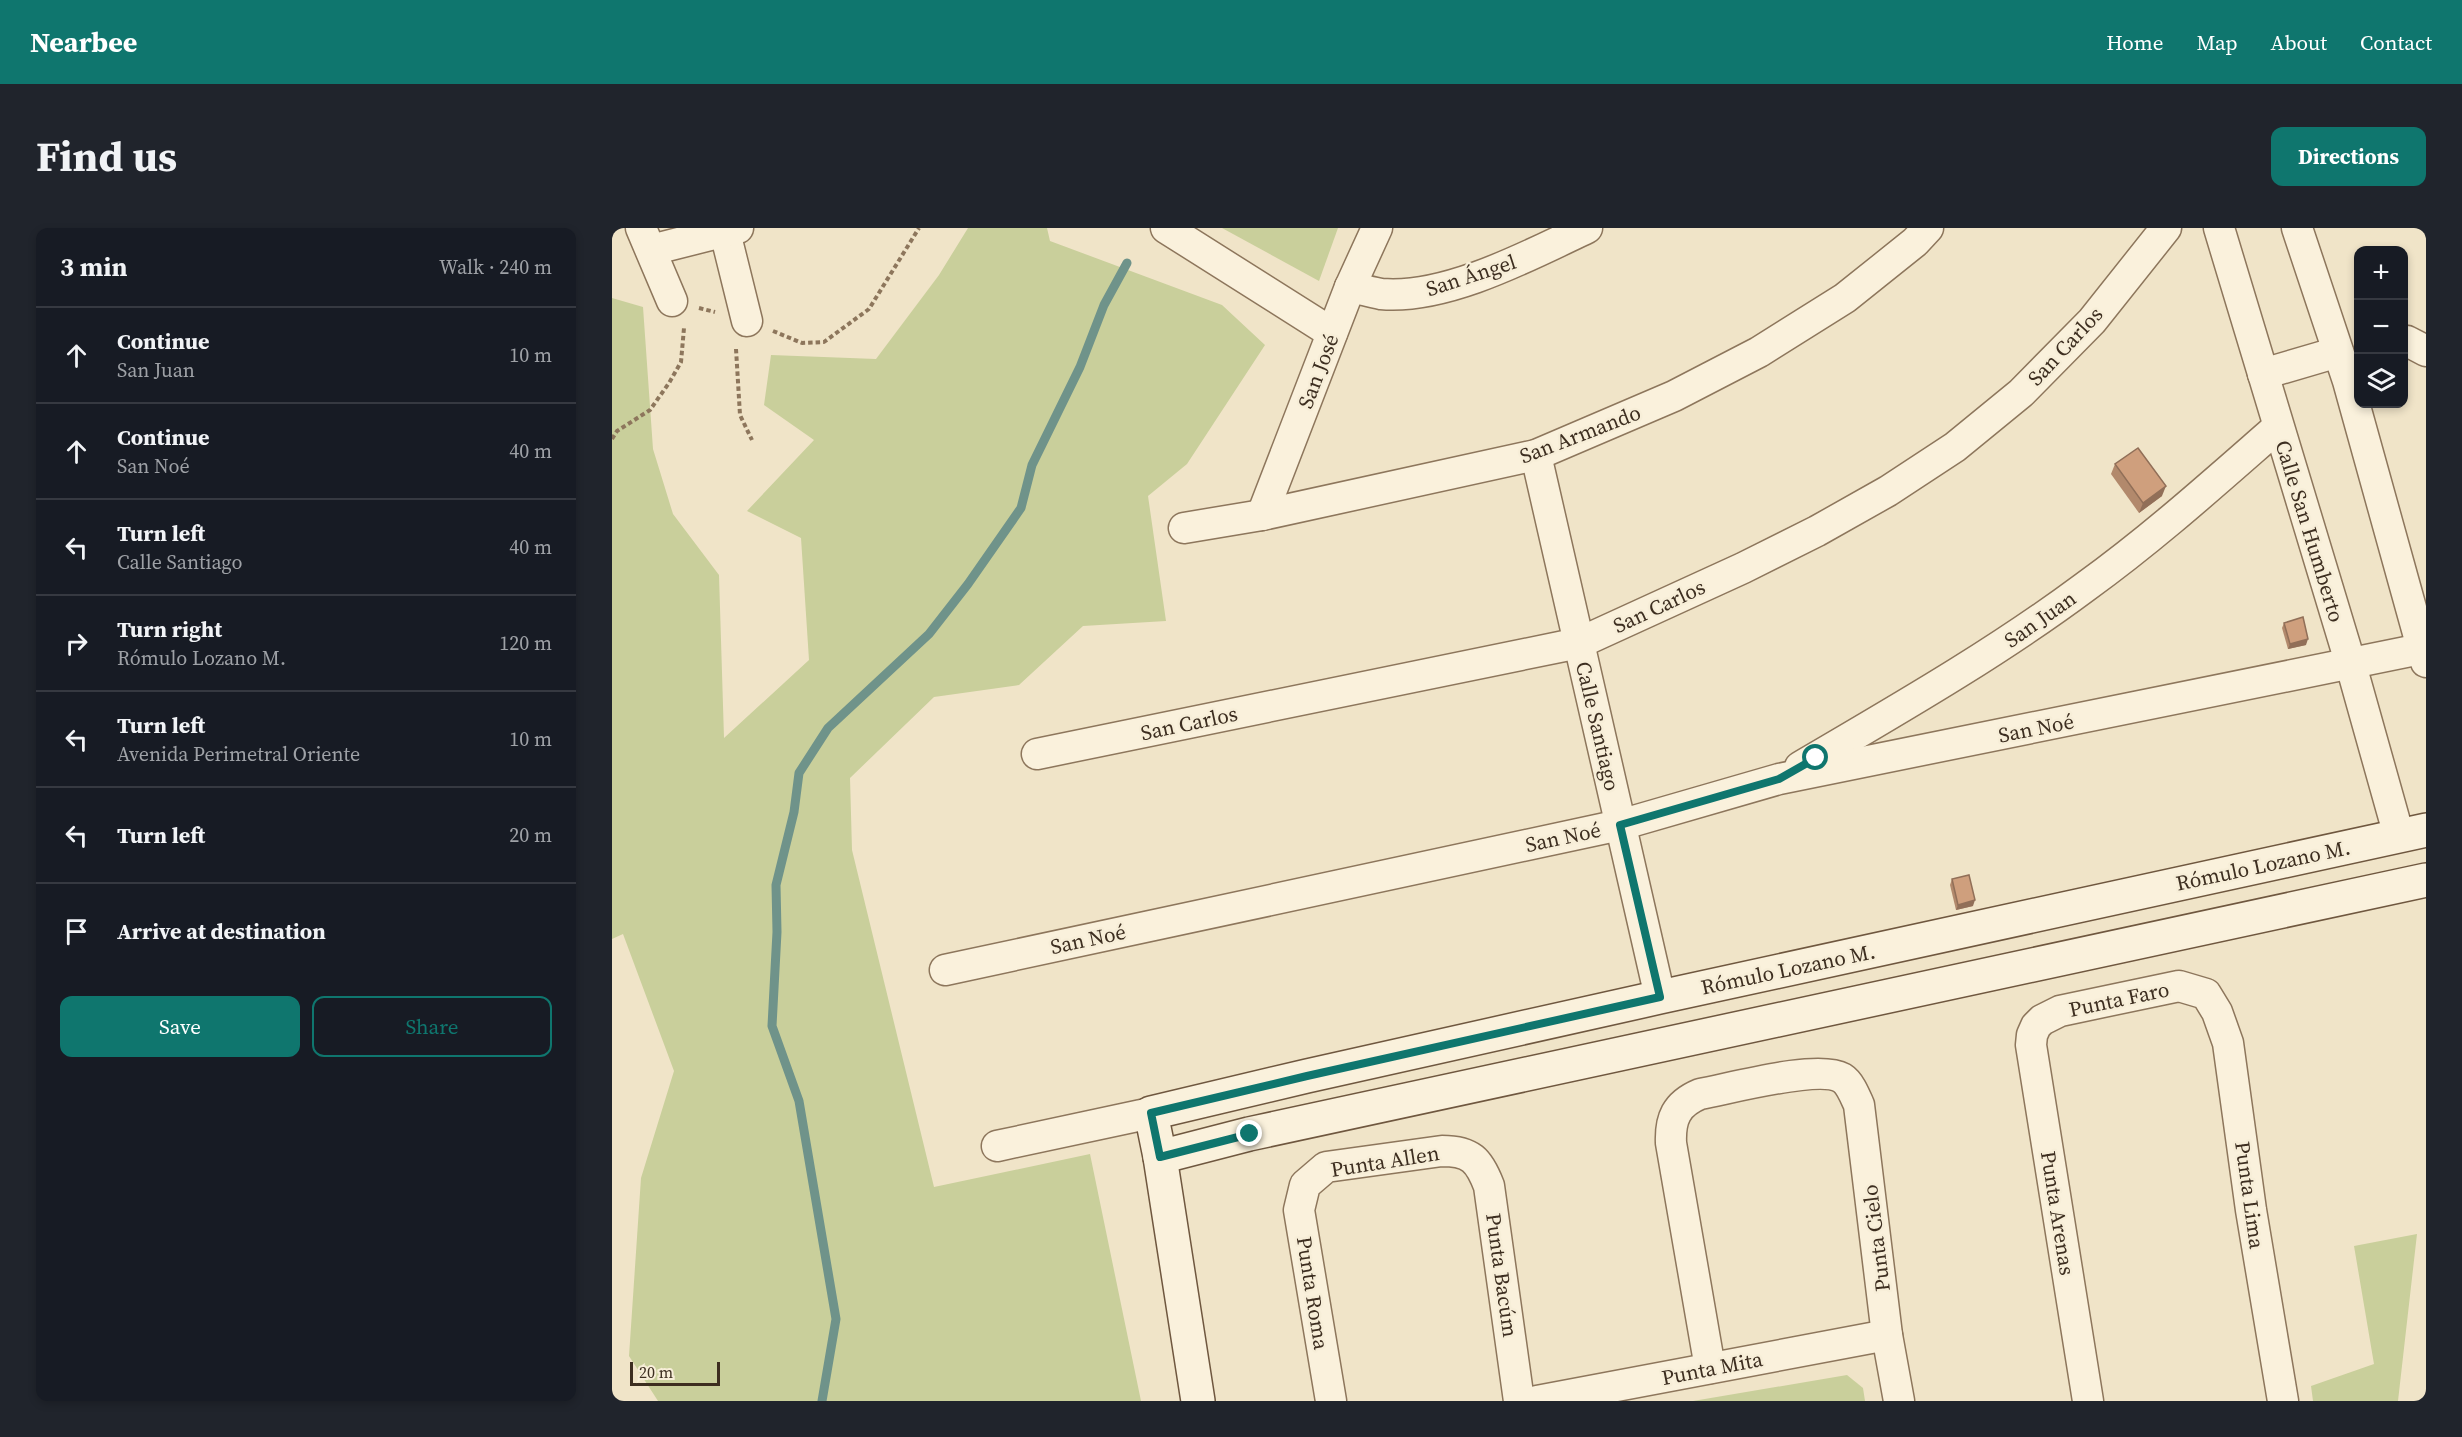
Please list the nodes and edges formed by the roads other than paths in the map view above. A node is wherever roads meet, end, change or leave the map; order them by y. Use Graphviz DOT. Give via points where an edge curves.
graph roads {
  1 [pos="1166,228"];
  2 [pos="1377,228"];
  3 [pos="1587,228"];
  4 [pos="1928,228"];
  5 [pos="2166,228"];
  6 [pos="2219,228"];
  7 [pos="2297,228"];
  8 [pos="732,230"];
  9 [pos="646,239"];
  10 [pos="1350,287"];
  11 [pos="672,301"];
  12 [pos="741,330"];
  13 [pos="1332,333"];
  14 [pos="2338,352"];
  15 [pos="2263,374"];
  16 [pos="2278,427"];
  17 [pos="1536,455"];
  18 [pos="1262,515"];
  19 [pos="1184,528"];
  20 [pos="1579,643"];
  21 [pos="2425,653"];
  22 [pos="2351,665"];
  23 [pos="1037,754"];
  24 [pos="1779,779"];
  25 [pos="1620,825"];
  26 [pos="2412,833"];
  27 [pos="2426,880"];
  28 [pos="945,970"];
  29 [pos="2205,994"];
  30 [pos="1660,997"];
  31 [pos="2036,1026"];
  32 [pos="1151,1113"];
  33 [pos="997,1146"];
  34 [pos="1469,1155"];
  35 [pos="1160,1157"];
  36 [pos="1305,1185"];
  37 [pos="1887,1335"];
  38 [pos="1710,1368"];
  39 [pos="1198,1401"];
  40 [pos="1331,1401"];
  41 [pos="1519,1401"];
  42 [pos="1537,1401"];
  43 [pos="1899,1401"];
  44 [pos="2088,1401"];
  45 [pos="2283,1401"];
  1 -- 13 [label="street"];
  2 -- 10 [label="street, San José"];
  3 -- 10 [label="street, San Ángel" via="1528,256 1448,286 1382,294"];
  4 -- 17 [label="street, San Armando" via="1845,298 1759,352 1674,396"];
  5 -- 20 [label="street, San Carlos" via="2092,321 2021,393 1955,447 1817,531"];
  6 -- 15 [label="street, Calle San Humberto"];
  7 -- 14 [label="street"];
  8 -- 9 [label="street"];
  8 -- 12 [label="street"];
  9 -- 11 [label="street"];
  10 -- 13 [label="street, San José"];
  13 -- 18 [label="street, San José"];
  14 -- 15 [label="street"];
  14 -- 21 [label="street"];
  15 -- 16 [label="street, Calle San Humberto"];
  16 -- 22 [label="street, Calle San Humberto"];
  16 -- 24 [label="street, San Juan" via="2084,588 1991,653"];
  17 -- 18 [label="street, San Armando"];
  17 -- 20 [label="street, Calle Santiago"];
  18 -- 19 [label="street, San Armando"];
  20 -- 23 [label="street, San Carlos"];
  20 -- 25 [label="street, Calle Santiago"];
  21 -- 22 [label="street, San Noé"];
  22 -- 24 [label="street, San Noé"];
  22 -- 26 [label="street, Calle San Humberto"];
  24 -- 25 [label="street, San Noé"];
  25 -- 28 [label="street, San Noé"];
  25 -- 30 [label="street, Calle Santiago"];
  26 -- 30 [label="street, Rómulo Lozano M."];
  27 -- 35 [label="street"];
  29 -- 31 [label="street, Punta Faro" via="2179,986 2138,993 2060,1011"];
  29 -- 45 [label="street, Punta Lima" via="2217,1012 2228,1043"];
  30 -- 32 [label="street, Rómulo Lozano M."];
  31 -- 44 [label="street, Punta Arenas" via="2031,1045"];
  32 -- 33 [label="street"];
  32 -- 35 [label="street"];
  34 -- 36 [label="street, Punta Allen" via="1443,1151 1326,1167"];
  34 -- 41 [label="street, Punta Bacúm" via="1483,1170 1489,1186"];
  35 -- 39 [label="street"];
  36 -- 40 [label="street, Punta Roma" via="1299,1210"];
  37 -- 38 [label="street, Punta Mita"];
  37 -- 38 [label="street, Punta Cielo" via="1859,1105 1842,1078 1830,1074 1801,1075 1700,1094 1688,1099 1674,1114 1671,1143"];
  37 -- 43 [label="street, Punta Cielo"];
  38 -- 42 [label="street, Punta Mita"];
}
